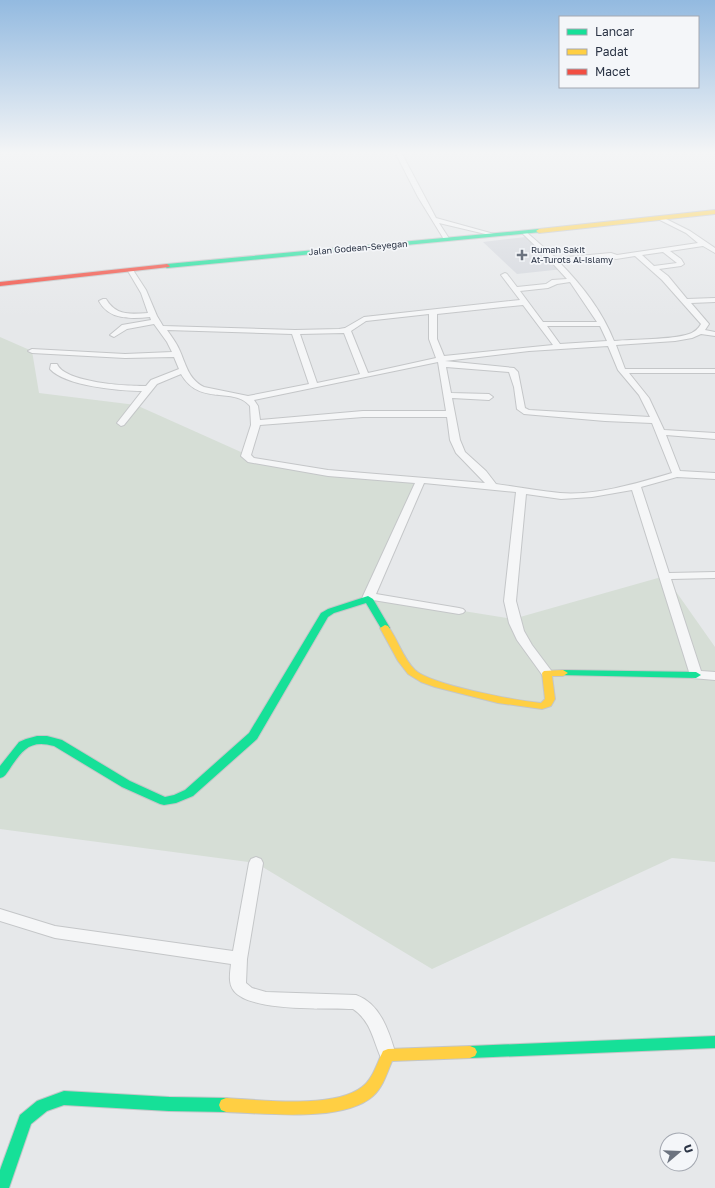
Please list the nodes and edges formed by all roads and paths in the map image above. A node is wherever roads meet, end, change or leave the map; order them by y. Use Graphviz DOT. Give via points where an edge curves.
graph roads {
  1 [pos="426,207"];
  2 [pos="715,212"];
  3 [pos="660,218"];
  4 [pos="432,219"];
  5 [pos="525,233"];
  6 [pos="492,235"];
  7 [pos="447,240"];
  8 [pos="704,244"];
  9 [pos="666,251"];
  10 [pos="715,251"];
  11 [pos="636,254"];
  12 [pos="555,260"];
  13 [pos="653,268"];
  14 [pos="131,270"];
  15 [pos="505,275"];
  16 [pos="573,280"];
  17 [pos="0,284"];
  18 [pos="516,290"];
  19 [pos="715,300"];
  20 [pos="103,301"];
  21 [pos="684,301"];
  22 [pos="526,302"];
  23 [pos="432,312"];
  24 [pos="156,322"];
  25 [pos="542,324"];
  26 [pos="602,324"];
  27 [pos="347,330"];
  28 [pos="295,332"];
  29 [pos="701,332"];
  30 [pos="715,334"];
  31 [pos="114,335"];
  32 [pos="611,342"];
  33 [pos="558,347"];
  34 [pos="32,351"];
  35 [pos="176,354"];
  36 [pos="442,362"];
  37 [pos="54,366"];
  38 [pos="183,370"];
  39 [pos="623,371"];
  40 [pos="715,371"];
  41 [pos="366,376"];
  42 [pos="314,385"];
  43 [pos="146,390"];
  44 [pos="447,395"];
  45 [pos="489,397"];
  46 [pos="248,399"];
  47 [pos="450,414"];
  48 [pos="654,420"];
  49 [pos="256,422"];
  50 [pos="121,423"];
  51 [pos="659,432"];
  52 [pos="715,436"];
  53 [pos="677,474"];
  54 [pos="715,476"];
  55 [pos="421,480"];
  56 [pos="493,486"];
  57 [pos="636,486"];
  58 [pos="521,490"];
  59 [pos="715,575"];
  60 [pos="665,576"];
  61 [pos="369,598"];
  62 [pos="459,610"];
  63 [pos="547,673"];
  64 [pos="696,675"];
  65 [pos="715,676"];
  66 [pos="0,774"];
  67 [pos="256,863"];
  68 [pos="0,915"];
  69 [pos="240,959"];
  70 [pos="715,1042"];
  71 [pos="388,1055"];
  72 [pos="1,1188"];
  1 -- 4 [label="street"];
  2 -- 3 [label="street, Jalan Godean-Seyegan"];
  3 -- 5 [label="street, Jalan Godean-Seyegan"];
  3 -- 8 [label="street" via="688,232"];
  4 -- 6 [label="street"];
  4 -- 7 [label="street"];
  5 -- 6 [label="street, Jalan Godean-Seyegan"];
  5 -- 12 [label="street"];
  6 -- 7 [label="street, Jalan Godean-Seyegan"];
  7 -- 14 [label="street, Jalan Godean-Seyegan"];
  8 -- 9 [label="street"];
  8 -- 10 [label="street"];
  9 -- 11 [label="street"];
  9 -- 13 [label="street" via="681,264"];
  11 -- 12 [label="street"];
  11 -- 13 [label="street"];
  12 -- 16 [label="street"];
  13 -- 21 [label="street" via="668,281"];
  14 -- 17 [label="street, Jalan Godean-Seyegan"];
  14 -- 24 [label="street" via="142,287"];
  15 -- 18 [label="street"];
  16 -- 18 [label="street"];
  16 -- 26 [label="street"];
  18 -- 22 [label="street"];
  19 -- 21 [label="street"];
  20 -- 24 [label="street" via="108,310"];
  21 -- 29 [label="street" via="706,324"];
  22 -- 23 [label="street"];
  22 -- 25 [label="street"];
  23 -- 27 [label="street" via="364,319"];
  23 -- 36 [label="street" via="433,339"];
  24 -- 28 [label="street"];
  24 -- 31 [label="street" via="129,326"];
  24 -- 35 [label="street" via="175,348"];
  25 -- 26 [label="street"];
  25 -- 33 [label="street"];
  26 -- 32 [label="street"];
  27 -- 28 [label="street"];
  27 -- 41 [label="street"];
  28 -- 42 [label="street"];
  29 -- 30 [label="street"];
  29 -- 32 [label="street" via="675,339"];
  32 -- 33 [label="street"];
  32 -- 39 [label="street"];
  33 -- 36 [label="street" via="530,348"];
  34 -- 35 [label="street" via="125,356"];
  35 -- 38 [label="street"];
  36 -- 41 [label="street"];
  36 -- 44 [label="street"];
  36 -- 48 [label="street" via="511,370 518,386 521,409 527,412"];
  37 -- 43 [label="street" via="62,375 115,387"];
  38 -- 43 [label="street" via="154,382"];
  38 -- 46 [label="street" via="195,386 209,392"];
  39 -- 40 [label="street"];
  39 -- 48 [label="street" via="646,398"];
  41 -- 42 [label="street"];
  42 -- 46 [label="street"];
  43 -- 50 [label="street"];
  44 -- 45 [label="street"];
  44 -- 47 [label="street"];
  46 -- 49 [label="street" via="254,406"];
  47 -- 49 [label="street" via="363,414"];
  47 -- 56 [label="street" via="455,440 461,453"];
  48 -- 51 [label="street"];
  49 -- 55 [label="street" via="254,438 246,456 250,460 328,473"];
  51 -- 52 [label="street"];
  51 -- 53 [label="street"];
  53 -- 54 [label="street"];
  53 -- 57 [label="street"];
  55 -- 56 [label="street"];
  55 -- 61 [label="street"];
  56 -- 58 [label="street"];
  57 -- 58 [label="street" via="592,494 561,496"];
  57 -- 60 [label="street"];
  58 -- 63 [label="street" via="510,601 513,619 523,642"];
  59 -- 60 [label="street"];
  60 -- 64 [label="street"];
  61 -- 62 [label="street"];
  61 -- 63 [label="street" via="410,670 424,681 540,706 550,700"];
  61 -- 66 [label="street" via="324,615 253,736 189,793 164,801 126,784 58,742 40,737 23,743"];
  63 -- 64 [label="street"];
  64 -- 65 [label="street"];
  67 -- 69 [label="street"];
  68 -- 69 [label="street" via="55,932"];
  69 -- 71 [label="street" via="238,979 240,986 247,993 266,999 356,1002 366,1007 378,1024"];
  70 -- 71 [label="street"];
  71 -- 72 [label="street" via="372,1087 359,1096 328,1105 255,1107 64,1098 54,1101 42,1106 25,1120"];
}
